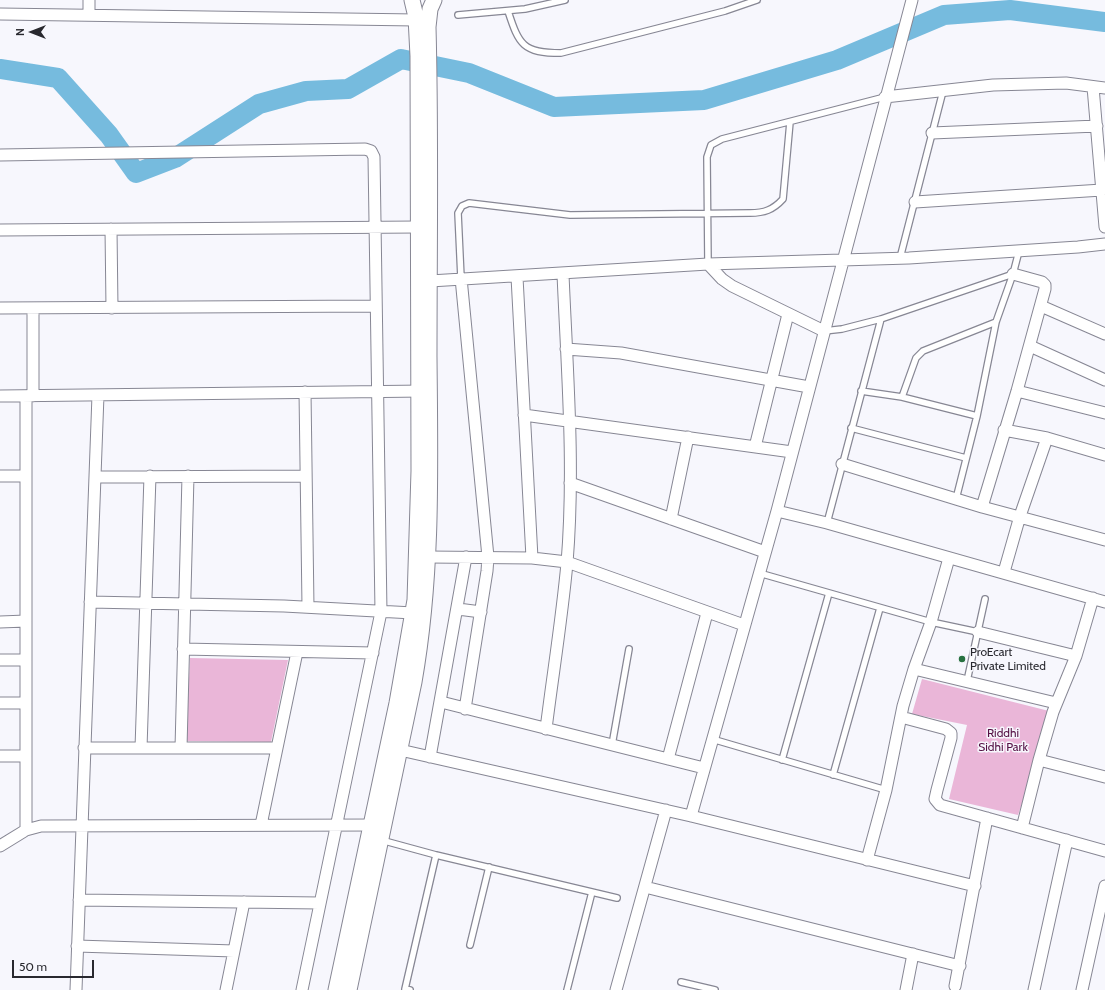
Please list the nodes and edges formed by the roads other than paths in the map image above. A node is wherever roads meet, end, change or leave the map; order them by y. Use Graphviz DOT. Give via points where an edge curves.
graph roads {
  1 [pos="89,0"];
  2 [pos="412,0"];
  3 [pos="434,0"];
  4 [pos="565,0"];
  5 [pos="756,0"];
  6 [pos="912,0"];
  7 [pos="508,10"];
  8 [pos="0,14"];
  9 [pos="89,15"];
  10 [pos="458,15"];
  11 [pos="416,20"];
  12 [pos="423,55"];
  13 [pos="1093,87"];
  14 [pos="1105,88"];
  15 [pos="943,91"];
  16 [pos="885,97"];
  17 [pos="790,122"];
  18 [pos="1097,126"];
  19 [pos="932,133"];
  20 [pos="0,155"];
  21 [pos="424,180"];
  22 [pos="1102,190"];
  23 [pos="915,202"];
  24 [pos="707,215"];
  25 [pos="375,227"];
  26 [pos="418,227"];
  27 [pos="1105,227"];
  28 [pos="111,229"];
  29 [pos="0,230"];
  30 [pos="1105,244"];
  31 [pos="1019,251"];
  32 [pos="900,258"];
  33 [pos="844,259"];
  34 [pos="708,264"];
  35 [pos="563,274"];
  36 [pos="1013,274"];
  37 [pos="517,277"];
  38 [pos="461,278"];
  39 [pos="430,282"];
  40 [pos="376,306"];
  41 [pos="1041,306"];
  42 [pos="0,308"];
  43 [pos="33,308"];
  44 [pos="112,308"];
  45 [pos="788,314"];
  46 [pos="881,319"];
  47 [pos="996,322"];
  48 [pos="824,331"];
  49 [pos="1105,334"];
  50 [pos="1030,346"];
  51 [pos="566,349"];
  52 [pos="771,380"];
  53 [pos="1105,380"];
  54 [pos="809,387"];
  55 [pos="377,391"];
  56 [pos="424,391"];
  57 [pos="861,391"];
  58 [pos="1017,391"];
  59 [pos="305,392"];
  60 [pos="98,395"];
  61 [pos="0,396"];
  62 [pos="30,396"];
  63 [pos="902,397"];
  64 [pos="1105,413"];
  65 [pos="524,415"];
  66 [pos="977,416"];
  67 [pos="570,421"];
  68 [pos="851,428"];
  69 [pos="1004,430"];
  70 [pos="688,438"];
  71 [pos="1047,438"];
  72 [pos="755,447"];
  73 [pos="792,452"];
  74 [pos="1105,455"];
  75 [pos="966,458"];
  76 [pos="842,464"];
  77 [pos="0,476"];
  78 [pos="26,476"];
  79 [pos="150,476"];
  80 [pos="188,476"];
  81 [pos="306,476"];
  82 [pos="95,477"];
  83 [pos="570,483"];
  84 [pos="956,499"];
  85 [pos="982,507"];
  86 [pos="777,511"];
  87 [pos="1020,516"];
  88 [pos="671,519"];
  89 [pos="827,523"];
  90 [pos="1105,540"];
  91 [pos="765,552"];
  92 [pos="428,557"];
  93 [pos="466,557"];
  94 [pos="488,557"];
  95 [pos="532,558"];
  96 [pos="949,558"];
  97 [pos="567,562"];
  98 [pos="1004,572"];
  99 [pos="759,573"];
  100 [pos="829,593"];
  101 [pos="1093,598"];
  102 [pos="985,599"];
  103 [pos="90,602"];
  104 [pos="1105,602"];
  105 [pos="146,603"];
  106 [pos="184,604"];
  107 [pos="308,607"];
  108 [pos="880,608"];
  109 [pos="458,609"];
  110 [pos="381,612"];
  111 [pos="481,612"];
  112 [pos="707,613"];
  113 [pos="413,614"];
  114 [pos="26,621"];
  115 [pos="0,622"];
  116 [pos="932,622"];
  117 [pos="744,625"];
  118 [pos="978,632"];
  119 [pos="183,649"];
  120 [pos="629,649"];
  121 [pos="297,652"];
  122 [pos="372,653"];
  123 [pos="1076,656"];
  124 [pos="0,660"];
  125 [pos="26,660"];
  126 [pos="914,668"];
  127 [pos="967,681"];
  128 [pos="441,702"];
  129 [pos="26,703"];
  130 [pos="1056,703"];
  131 [pos="0,704"];
  132 [pos="465,709"];
  133 [pos="901,716"];
  134 [pos="546,729"];
  135 [pos="712,739"];
  136 [pos="612,745"];
  137 [pos="84,748"];
  138 [pos="141,748"];
  139 [pos="181,748"];
  140 [pos="277,748"];
  141 [pos="400,750"];
  142 [pos="0,756"];
  143 [pos="26,756"];
  144 [pos="430,757"];
  145 [pos="668,758"];
  146 [pos="782,760"];
  147 [pos="1039,760"];
  148 [pos="704,768"];
  149 [pos="833,775"];
  150 [pos="1105,777"];
  151 [pos="886,790"];
  152 [pos="666,810"];
  153 [pos="691,816"];
  154 [pos="987,818"];
  155 [pos="261,825"];
  156 [pos="336,825"];
  157 [pos="81,826"];
  158 [pos="1022,828"];
  159 [pos="26,830"];
  160 [pos="376,831"];
  161 [pos="1067,840"];
  162 [pos="0,846"];
  163 [pos="1105,851"];
  164 [pos="436,855"];
  165 [pos="868,860"];
  166 [pos="489,867"];
  167 [pos="975,886"];
  168 [pos="1105,886"];
  169 [pos="645,887"];
  170 [pos="592,892"];
  171 [pos="618,898"];
  172 [pos="79,900"];
  173 [pos="244,902"];
  174 [pos="320,903"];
  175 [pos="470,945"];
  176 [pos="77,946"];
  177 [pos="234,951"];
  178 [pos="913,954"];
  179 [pos="960,966"];
  180 [pos="681,982"];
  181 [pos="955,986"];
  182 [pos="76,990"];
  183 [pos="226,990"];
  184 [pos="302,990"];
  185 [pos="336,990"];
  186 [pos="349,990"];
  187 [pos="410,990"];
  188 [pos="567,990"];
  189 [pos="616,990"];
  190 [pos="715,990"];
  191 [pos="906,990"];
  192 [pos="1034,990"];
  193 [pos="1082,990"];
  1 -- 9 [label="street"];
  2 -- 11 [label="street"];
  3 -- 12 [label="street" via="430,9"];
  4 -- 7 [label="lane"];
  5 -- 7 [label="lane" via="725,11 561,53 540,53 523,45 516,35"];
  6 -- 16 [label="street" via="891,83"];
  7 -- 10 [label="lane"];
  8 -- 9 [label="street"];
  9 -- 11 [label="street"];
  11 -- 12 [label="street"];
  12 -- 21 [label="street"];
  13 -- 14 [label="street"];
  13 -- 15 [label="street" via="1066,84 993,86"];
  13 -- 18 [label="street"];
  15 -- 16 [label="street"];
  15 -- 19 [label="lane"];
  16 -- 17 [label="lane"];
  16 -- 33 [label="street"];
  17 -- 24 [label="lane" via="722,138 711,145 707,157"];
  17 -- 24 [label="lane" via="783,199 775,208 761,213"];
  18 -- 19 [label="street"];
  18 -- 22 [label="street"];
  19 -- 23 [label="lane"];
  20 -- 25 [label="street" via="365,149 371,151 374,157"];
  21 -- 26 [label="street"];
  21 -- 39 [label="street"];
  22 -- 23 [label="street"];
  22 -- 27 [label="street"];
  23 -- 32 [label="lane"];
  24 -- 34 [label="lane"];
  24 -- 38 [label="lane" via="570,215 469,203 462,206 458,213"];
  25 -- 26 [label="street"];
  25 -- 28 [label="street"];
  25 -- 40 [label="street"];
  26 -- 56 [label="street"];
  28 -- 29 [label="street"];
  28 -- 44 [label="street"];
  30 -- 31 [label="street"];
  31 -- 32 [label="street"];
  31 -- 36 [label="lane"];
  32 -- 33 [label="street"];
  33 -- 34 [label="street"];
  33 -- 48 [label="street"];
  34 -- 35 [label="street"];
  34 -- 45 [label="street" via="732,286"];
  35 -- 37 [label="street"];
  35 -- 51 [label="street"];
  36 -- 41 [label="street" via="1045,285"];
  36 -- 46 [label="lane"];
  36 -- 47 [label="lane"];
  37 -- 38 [label="street"];
  37 -- 65 [label="street"];
  38 -- 39 [label="street"];
  38 -- 94 [label="street"];
  39 -- 56 [label="street"];
  40 -- 44 [label="street"];
  40 -- 55 [label="street"];
  41 -- 49 [label="street"];
  41 -- 50 [label="street"];
  42 -- 43 [label="street"];
  43 -- 44 [label="street"];
  43 -- 62 [label="street"];
  45 -- 48 [label="street"];
  45 -- 52 [label="street"];
  46 -- 48 [label="lane"];
  46 -- 57 [label="lane"];
  47 -- 63 [label="lane" via="923,351 916,358"];
  47 -- 66 [label="lane"];
  48 -- 54 [label="street"];
  50 -- 53 [label="street"];
  50 -- 58 [label="street"];
  51 -- 52 [label="street" via="621,353"];
  51 -- 67 [label="street"];
  52 -- 54 [label="street"];
  52 -- 72 [label="street"];
  54 -- 73 [label="street"];
  55 -- 56 [label="street"];
  55 -- 59 [label="street"];
  55 -- 110 [label="street"];
  56 -- 92 [label="street" via="430,517"];
  56 -- 113 [label="street"];
  57 -- 63 [label="lane"];
  57 -- 68 [label="lane"];
  58 -- 64 [label="street"];
  58 -- 69 [label="street"];
  59 -- 60 [label="street"];
  59 -- 81 [label="street"];
  60 -- 62 [label="street"];
  60 -- 82 [label="street"];
  61 -- 62 [label="street"];
  62 -- 78 [label="street"];
  63 -- 66 [label="lane"];
  65 -- 67 [label="street"];
  65 -- 95 [label="street"];
  66 -- 75 [label="lane"];
  67 -- 70 [label="street"];
  67 -- 83 [label="street"];
  68 -- 75 [label="lane"];
  68 -- 76 [label="lane"];
  69 -- 71 [label="street"];
  69 -- 85 [label="street"];
  70 -- 72 [label="street"];
  70 -- 88 [label="street"];
  71 -- 74 [label="street"];
  71 -- 87 [label="street"];
  72 -- 73 [label="street"];
  73 -- 86 [label="street"];
  75 -- 84 [label="lane"];
  76 -- 84 [label="street"];
  76 -- 89 [label="lane"];
  77 -- 78 [label="street"];
  78 -- 114 [label="street"];
  79 -- 80 [label="street"];
  79 -- 82 [label="street"];
  79 -- 105 [label="street"];
  80 -- 81 [label="street"];
  80 -- 106 [label="street"];
  81 -- 107 [label="street"];
  82 -- 103 [label="street"];
  83 -- 88 [label="street"];
  83 -- 97 [label="street"];
  84 -- 85 [label="street"];
  85 -- 87 [label="street"];
  86 -- 89 [label="street"];
  86 -- 91 [label="street"];
  87 -- 90 [label="street"];
  87 -- 98 [label="street"];
  88 -- 91 [label="street"];
  89 -- 96 [label="street"];
  91 -- 99 [label="street"];
  92 -- 93 [label="street"];
  92 -- 141 [label="street" via="422,637"];
  93 -- 94 [label="street"];
  93 -- 109 [label="street"];
  94 -- 95 [label="street"];
  94 -- 111 [label="street"];
  95 -- 97 [label="street"];
  96 -- 98 [label="street"];
  96 -- 116 [label="street"];
  97 -- 112 [label="street"];
  97 -- 134 [label="street"];
  98 -- 101 [label="street"];
  99 -- 100 [label="lane"];
  99 -- 117 [label="street"];
  100 -- 108 [label="lane"];
  100 -- 146 [label="lane"];
  101 -- 104 [label="street"];
  101 -- 123 [label="street"];
  102 -- 118 [label="lane"];
  103 -- 105 [label="street"];
  103 -- 137 [label="street"];
  105 -- 106 [label="street"];
  105 -- 138 [label="street"];
  106 -- 107 [label="street"];
  106 -- 119 [label="street"];
  107 -- 110 [label="street"];
  108 -- 116 [label="lane"];
  108 -- 149 [label="lane"];
  109 -- 111 [label="street"];
  109 -- 128 [label="street"];
  110 -- 113 [label="street"];
  110 -- 122 [label="street"];
  111 -- 132 [label="street"];
  112 -- 117 [label="street"];
  112 -- 145 [label="street"];
  113 -- 160 [label="street"];
  114 -- 115 [label="street"];
  114 -- 125 [label="street"];
  116 -- 118 [label="lane"];
  116 -- 126 [label="street"];
  117 -- 135 [label="street"];
  118 -- 123 [label="street"];
  118 -- 127 [label="lane"];
  119 -- 121 [label="street"];
  119 -- 139 [label="street"];
  120 -- 136 [label="lane"];
  121 -- 122 [label="street"];
  121 -- 140 [label="street"];
  122 -- 156 [label="street"];
  123 -- 130 [label="street"];
  124 -- 125 [label="street"];
  125 -- 129 [label="street"];
  126 -- 127 [label="street"];
  126 -- 133 [label="street"];
  127 -- 130 [label="street"];
  128 -- 132 [label="street"];
  128 -- 144 [label="street"];
  129 -- 131 [label="street"];
  129 -- 143 [label="street"];
  130 -- 147 [label="street"];
  132 -- 134 [label="street"];
  133 -- 151 [label="street"];
  133 -- 154 [label="street" via="946,729 951,733 935,799 940,805"];
  134 -- 136 [label="street"];
  135 -- 146 [label="lane"];
  135 -- 148 [label="street"];
  136 -- 145 [label="street"];
  137 -- 138 [label="street"];
  137 -- 157 [label="street"];
  138 -- 139 [label="street"];
  139 -- 140 [label="street"];
  140 -- 155 [label="street"];
  141 -- 144 [label="street"];
  141 -- 160 [label="street"];
  142 -- 143 [label="street"];
  143 -- 159 [label="street"];
  144 -- 152 [label="street"];
  145 -- 148 [label="street"];
  146 -- 149 [label="lane"];
  147 -- 150 [label="street"];
  147 -- 158 [label="street"];
  148 -- 153 [label="street"];
  149 -- 151 [label="lane"];
  151 -- 165 [label="street"];
  152 -- 153 [label="street"];
  152 -- 169 [label="street"];
  153 -- 165 [label="street"];
  154 -- 158 [label="street"];
  154 -- 167 [label="street"];
  155 -- 156 [label="street"];
  155 -- 157 [label="street"];
  156 -- 160 [label="street"];
  156 -- 174 [label="street"];
  157 -- 159 [label="street" via="41,826"];
  157 -- 172 [label="street"];
  158 -- 161 [label="street"];
  159 -- 162 [label="street"];
  160 -- 164 [label="lane"];
  160 -- 185 [label="street"];
  160 -- 186 [label="street"];
  161 -- 163 [label="street"];
  161 -- 192 [label="street"];
  164 -- 166 [label="lane"];
  164 -- 187 [label="lane" via="405,989"];
  165 -- 167 [label="street"];
  166 -- 170 [label="lane"];
  166 -- 175 [label="lane"];
  167 -- 179 [label="street"];
  168 -- 193 [label="street"];
  169 -- 178 [label="street"];
  169 -- 189 [label="street"];
  170 -- 171 [label="lane"];
  170 -- 188 [label="lane"];
  172 -- 173 [label="street"];
  172 -- 176 [label="street"];
  173 -- 174 [label="street"];
  173 -- 177 [label="street"];
  174 -- 184 [label="street"];
  176 -- 177 [label="street"];
  176 -- 182 [label="street"];
  177 -- 183 [label="street"];
  178 -- 179 [label="street"];
  178 -- 191 [label="street"];
  179 -- 181 [label="street"];
  180 -- 190 [label="lane"];
}
